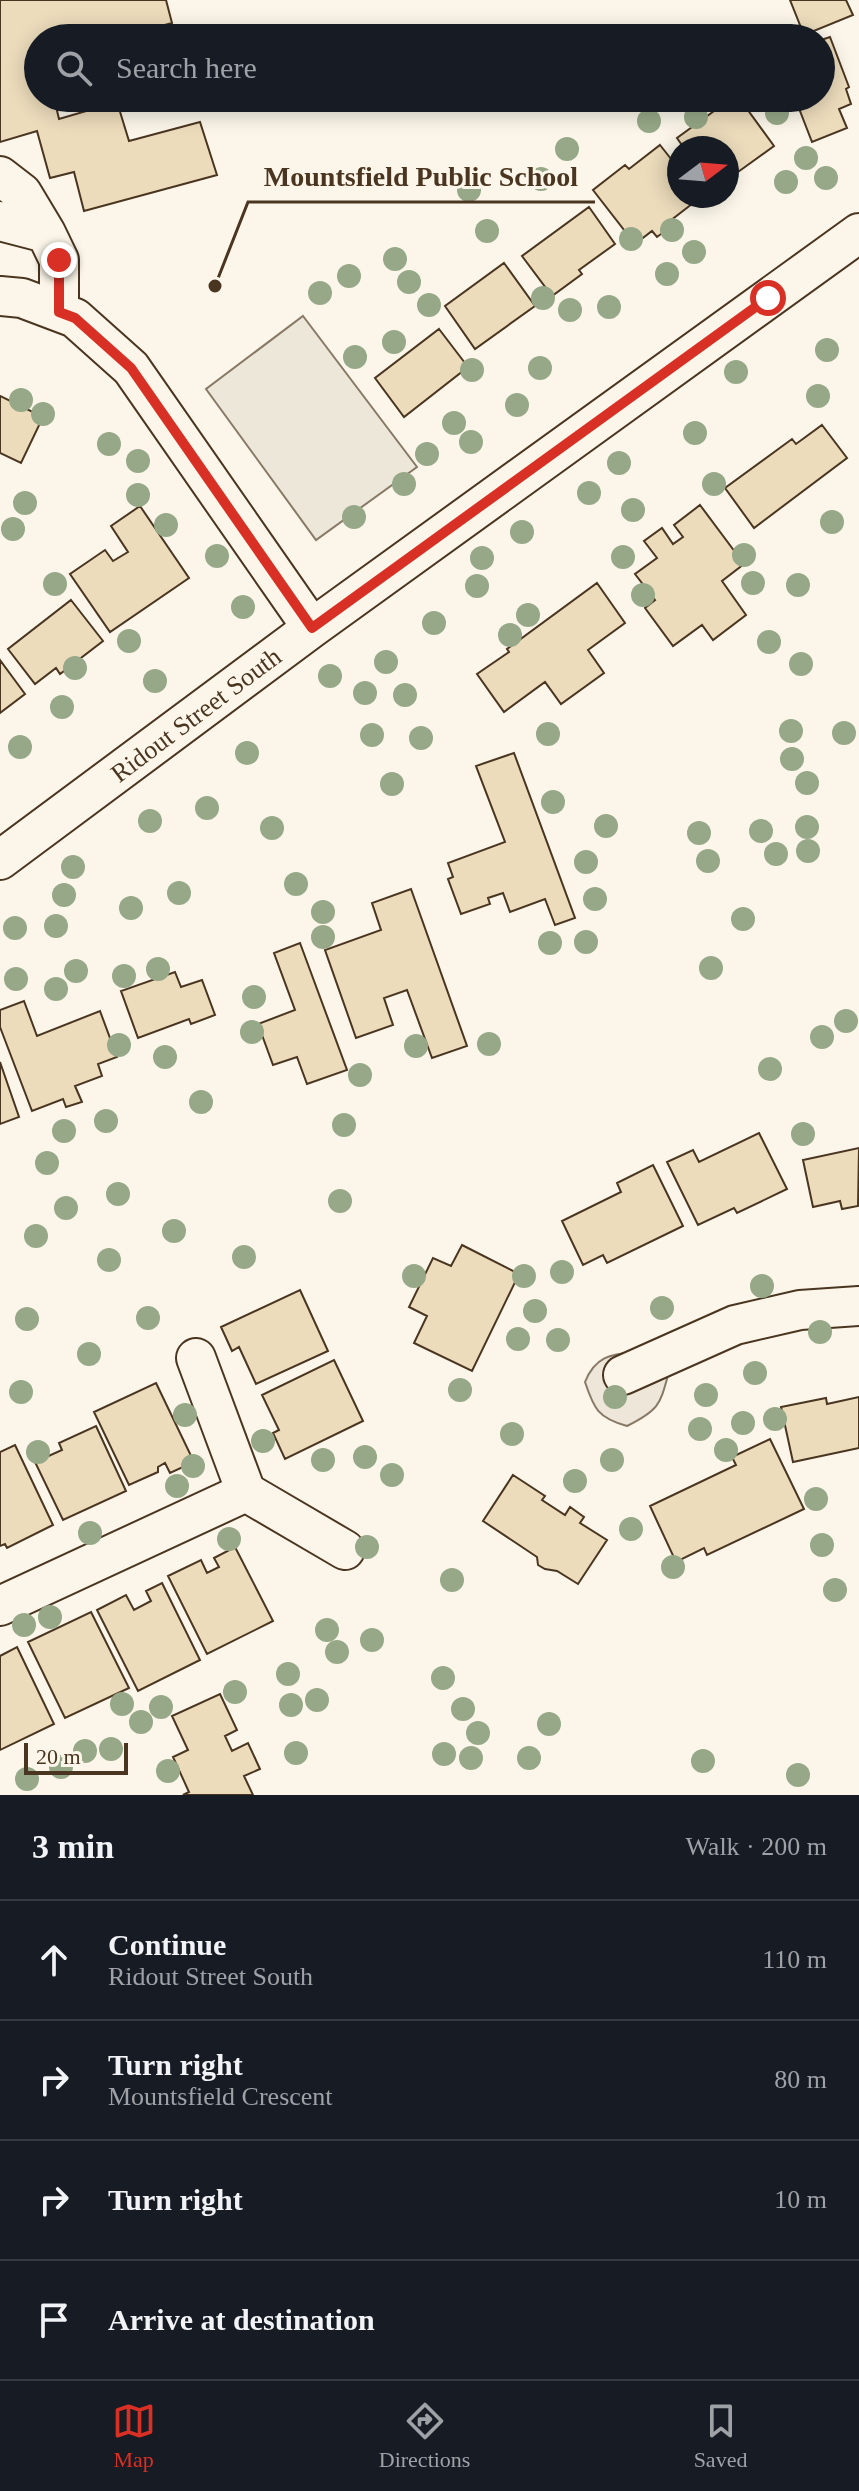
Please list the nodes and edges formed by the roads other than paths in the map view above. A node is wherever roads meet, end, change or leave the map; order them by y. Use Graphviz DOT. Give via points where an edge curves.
graph roads {
  1 [pos="0,176"];
  2 [pos="0,221"];
  3 [pos="46,233"];
  4 [pos="859,233"];
  5 [pos="0,296"];
  6 [pos="59,312"];
  7 [pos="312,628"];
  8 [pos="0,860"];
  9 [pos="859,1306"];
  10 [pos="196,1358"];
  11 [pos="623,1375"];
  12 [pos="246,1492"];
  13 [pos="345,1550"];
  14 [pos="0,1606"];
  1 -- 3 [label="street" via="22,193"];
  2 -- 3 [label="street"];
  3 -- 6 [label="street" via="59,260"];
  4 -- 7 [label="street, Ridout Street South"];
  5 -- 6 [label="street"];
  6 -- 7 [label="street" via="75,318 131,368"];
  7 -- 8 [label="street, Ridout Street South"];
  9 -- 11 [label="street" via="800,1310 735,1325"];
  10 -- 12 [label="street"];
  12 -- 13 [label="street"];
  12 -- 14 [label="street"];
}
